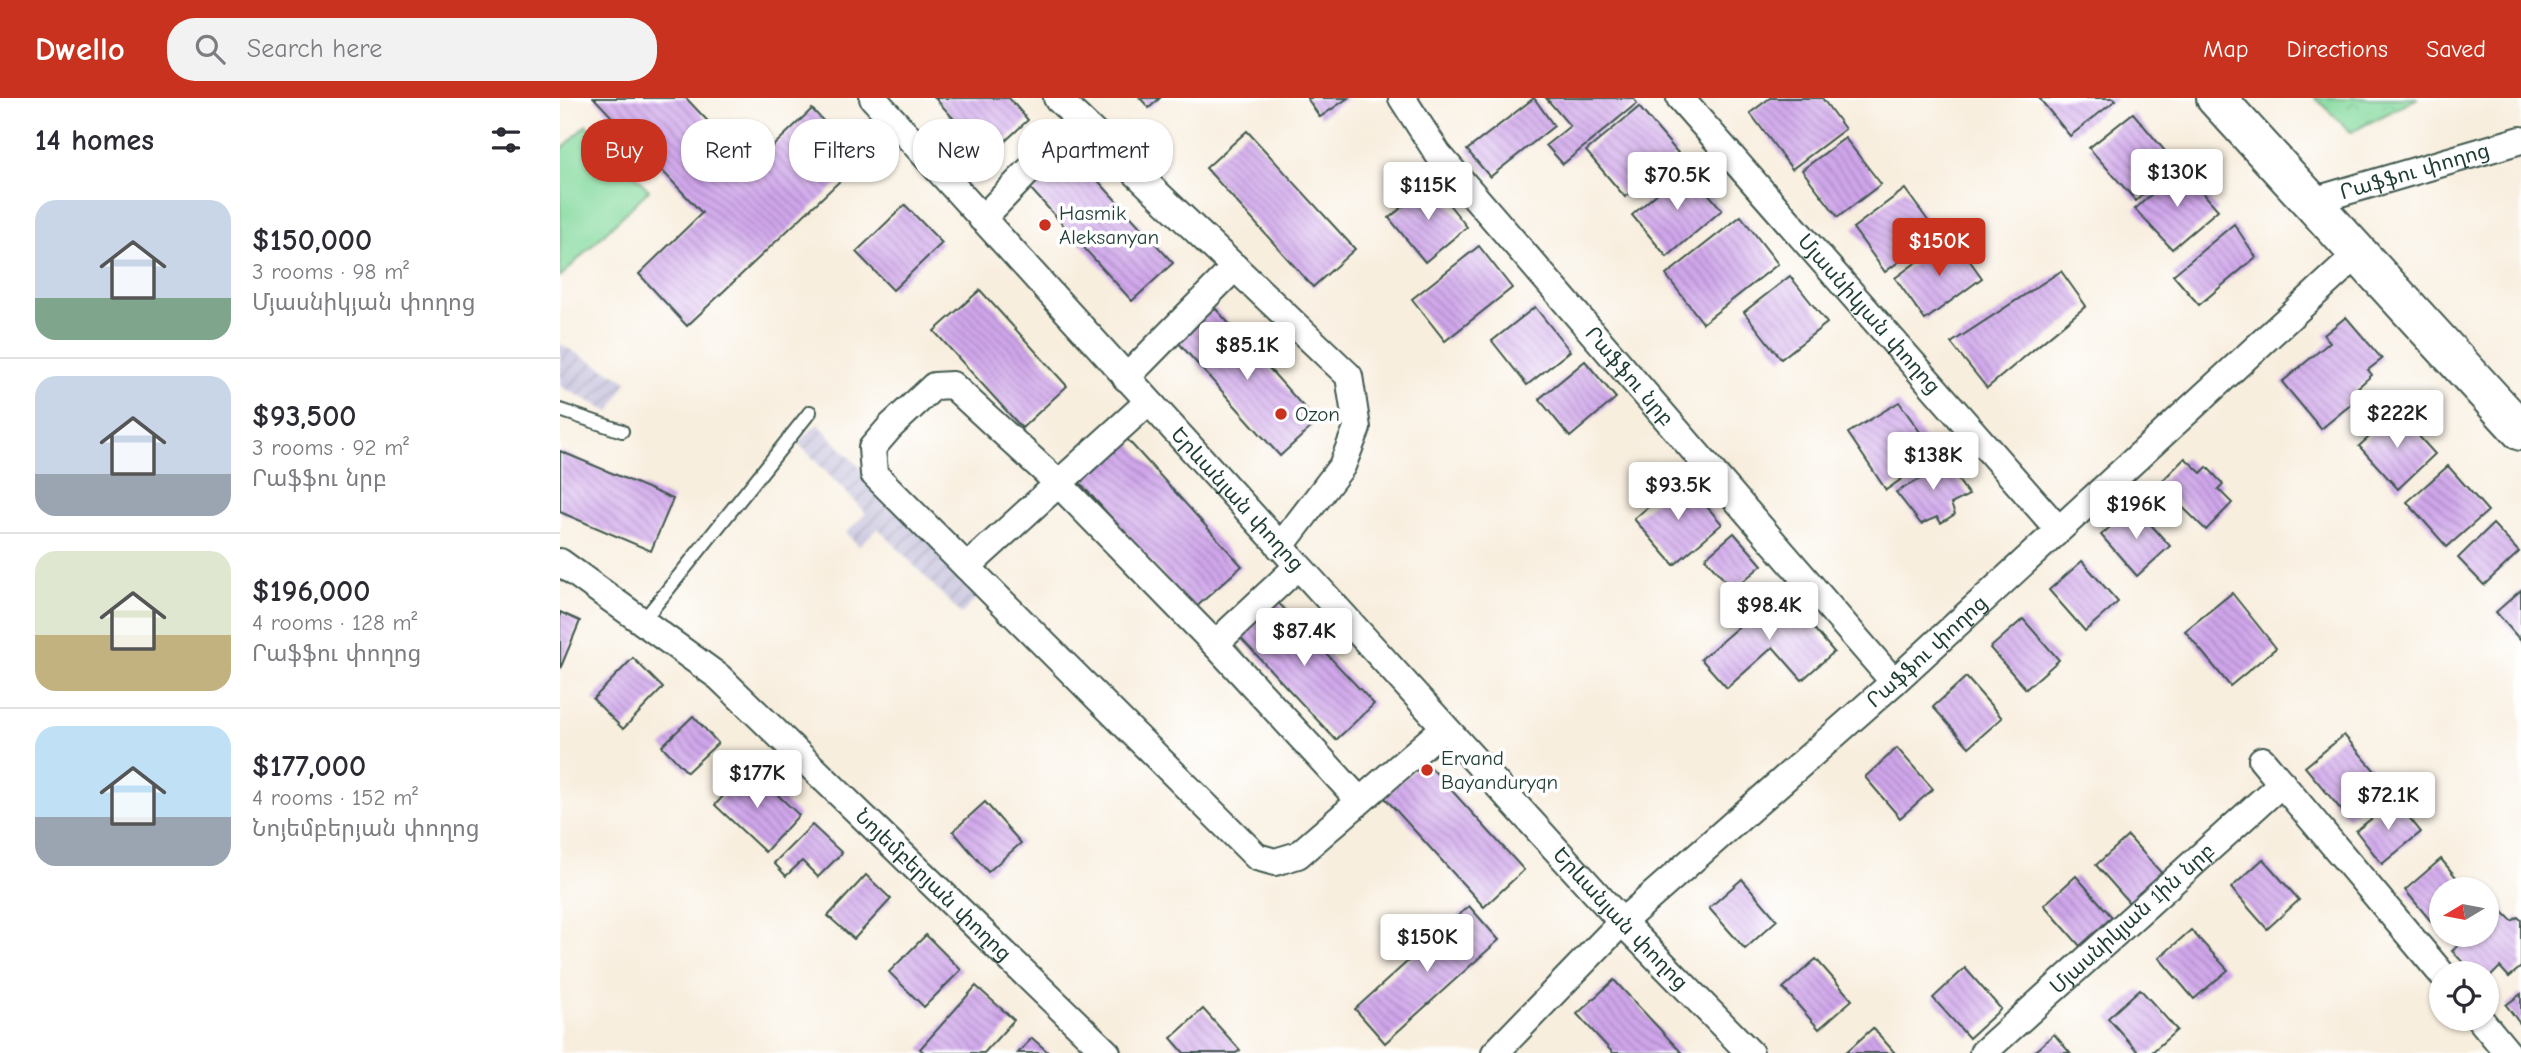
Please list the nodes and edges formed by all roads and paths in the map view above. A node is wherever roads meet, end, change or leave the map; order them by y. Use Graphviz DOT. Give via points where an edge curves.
graph roads {
  1 [pos="873,98"];
  2 [pos="1057,98"];
  3 [pos="1402,98"];
  4 [pos="1680,98"];
  5 [pos="2216,98"];
  6 [pos="1079,119"];
  7 [pos="2521,140"];
  8 [pos="1018,182"];
  9 [pos="1145,182"];
  10 [pos="2309,202"];
  11 [pos="982,219"];
  12 [pos="2359,253"];
  13 [pos="1235,267"];
  14 [pos="1126,378"];
  15 [pos="1148,402"];
  16 [pos="560,410"];
  17 [pos="810,412"];
  18 [pos="622,431"];
  19 [pos="2521,431"];
  20 [pos="1058,484"];
  21 [pos="2058,529"];
  22 [pos="1279,547"];
  23 [pos="560,562"];
  24 [pos="967,567"];
  25 [pos="1297,567"];
  26 [pos="642,622"];
  27 [pos="1215,644"];
  28 [pos="1894,682"];
  29 [pos="1444,729"];
  30 [pos="2262,760"];
  31 [pos="2282,783"];
  32 [pos="1360,801"];
  33 [pos="1622,922"];
  34 [pos="2431,961"];
  35 [pos="2490,1031"];
  36 [pos="1107,1053"];
  37 [pos="1496,1053"];
  38 [pos="1750,1053"];
  39 [pos="1983,1053"];
  40 [pos="2508,1053"];
  1 -- 11 [label="street, Երևանյան փողոց"];
  2 -- 6 [label="street"];
  3 -- 28 [label="street, Րաֆֆու նրբ" via="1437,154"];
  4 -- 21 [label="street, Մյասնիկյան փողոց"];
  5 -- 10 [label="main road"];
  7 -- 10 [label="street, Րաֆֆու փողոց"];
  8 -- 11 [label="street"];
  9 -- 13 [label="street"];
  10 -- 12 [label="main road"];
  11 -- 14 [label="street, Երևանյան փողոց"];
  12 -- 19 [label="main road"];
  12 -- 21 [label="street, Րաֆֆու փողոց"];
  13 -- 14 [label="street"];
  13 -- 22 [label="street" via="1349,376 1357,428 1342,466"];
  14 -- 15 [label="street, Երևանյան փողոց"];
  15 -- 20 [label="street"];
  15 -- 22 [label="street, Երևանյան փողոց"];
  16 -- 18 [label="lane"];
  17 -- 26 [label="lane"];
  20 -- 24 [label="street"];
  20 -- 24 [label="street" via="952,385 934,386 872,448 874,474"];
  20 -- 27 [label="street"];
  21 -- 28 [label="street, Րաֆֆու փողոց"];
  22 -- 25 [label="street, Երևանյան փողոց"];
  23 -- 26 [label="street, Նոյեմբերյան փողոց"];
  24 -- 32 [label="street" via="1257,857 1275,862 1298,855"];
  25 -- 27 [label="street"];
  25 -- 29 [label="street, Երևանյան փողոց"];
  26 -- 36 [label="street, Նոյեմբերյան փողոց" via="719,677"];
  27 -- 32 [label="street"];
  28 -- 33 [label="street, Րաֆֆու փողոց"];
  29 -- 32 [label="street"];
  29 -- 33 [label="street, Երևանյան փողոց"];
  30 -- 31 [label="street"];
  31 -- 34 [label="street"];
  31 -- 39 [label="street, Մյասնիկյան 1ին նրբ"];
  33 -- 37 [label="street, Րաֆֆու փողոց"];
  33 -- 38 [label="street, Երևանյան փողոց"];
  35 -- 40 [label="street"];
}
